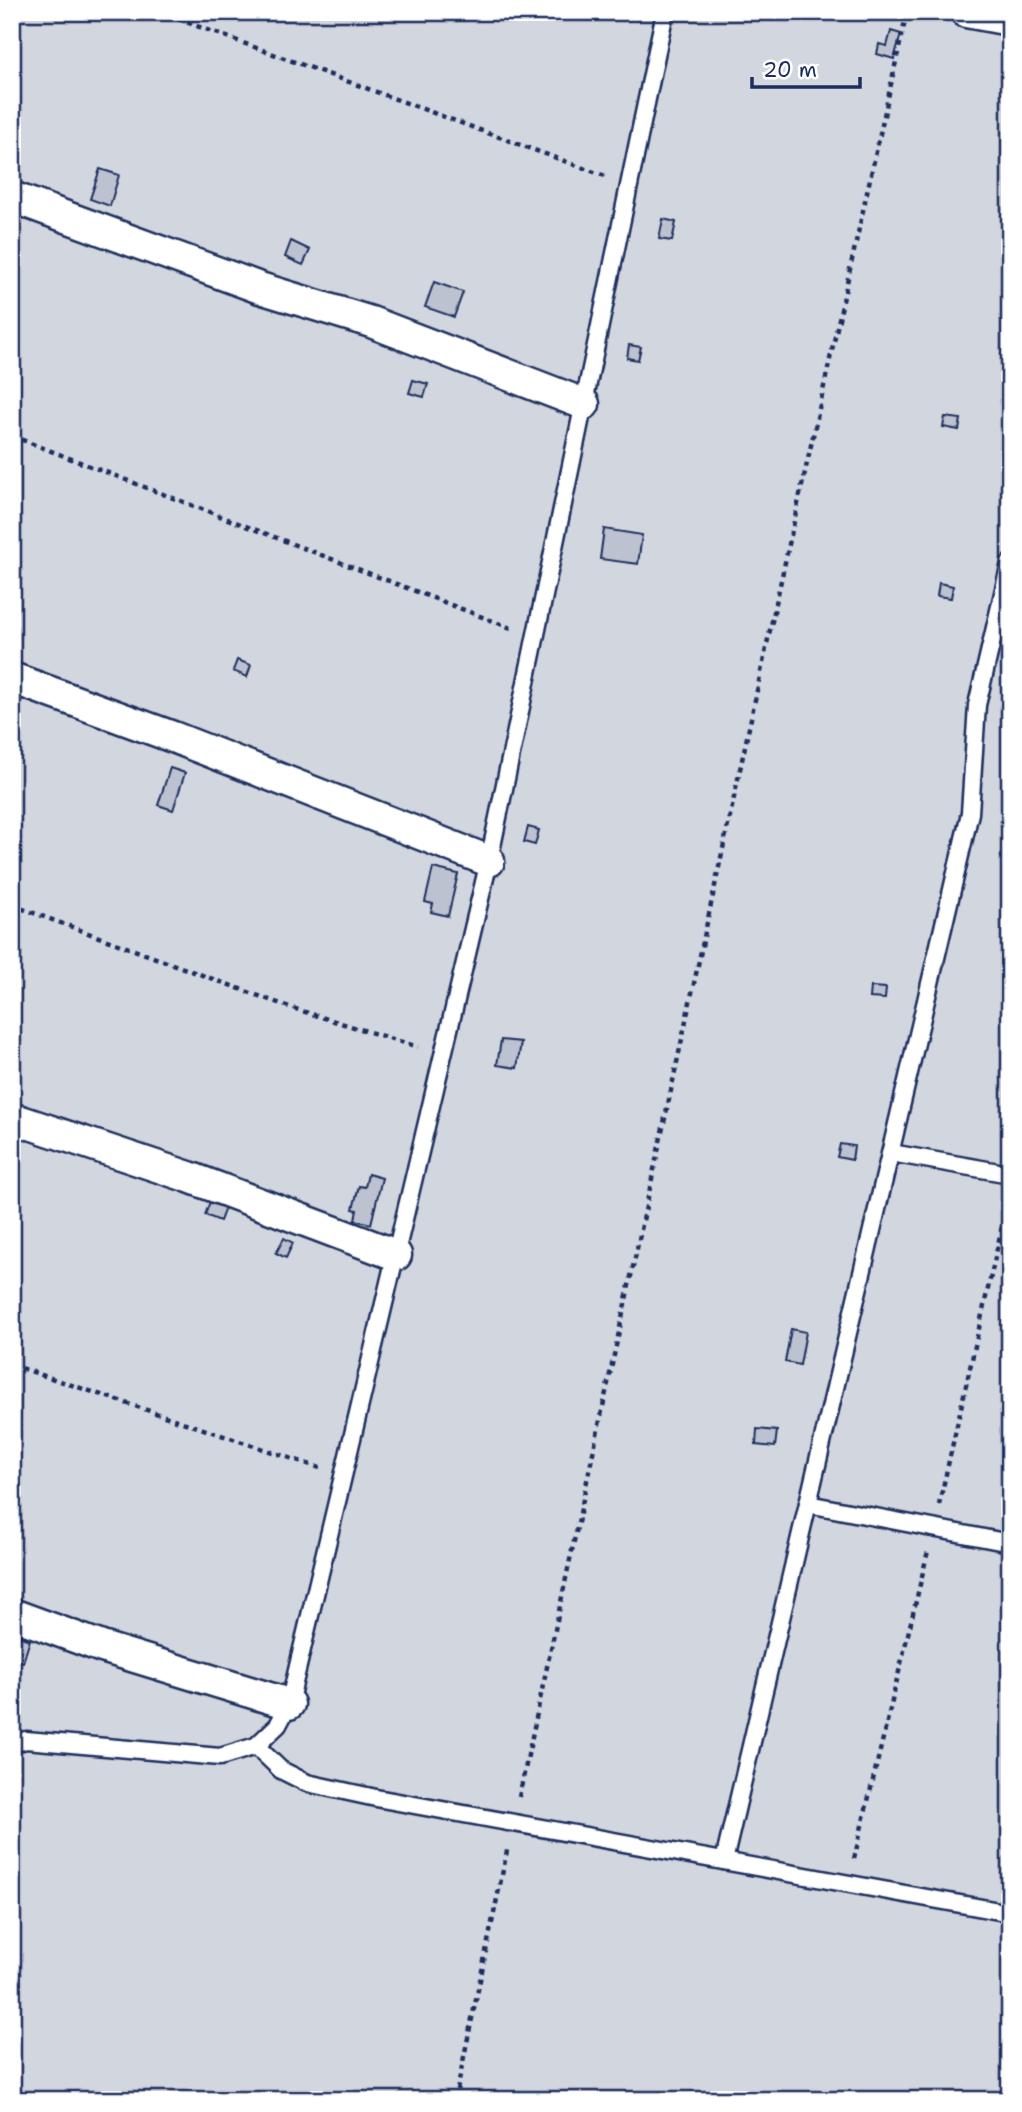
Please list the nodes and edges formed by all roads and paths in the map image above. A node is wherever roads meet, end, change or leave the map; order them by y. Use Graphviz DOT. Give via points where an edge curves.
graph roads {
  1 [pos="159,12"];
  2 [pos="665,12"];
  3 [pos="907,12"];
  4 [pos="966,12"];
  5 [pos="1010,20"];
  6 [pos="629,185"];
  7 [pos="12,197"];
  8 [pos="584,404"];
  9 [pos="12,436"];
  10 [pos="1010,563"];
  11 [pos="535,638"];
  12 [pos="12,678"];
  13 [pos="489,861"];
  14 [pos="12,905"];
  15 [pos="443,1055"];
  16 [pos="12,1118"];
  17 [pos="891,1153"];
  18 [pos="1010,1174"];
  19 [pos="396,1255"];
  20 [pos="12,1365"];
  21 [pos="344,1475"];
  22 [pos="808,1504"];
  23 [pos="1010,1543"];
  24 [pos="12,1614"];
  25 [pos="289,1704"];
  26 [pos="12,1744"];
  27 [pos="256,1746"];
  28 [pos="513,1823"];
  29 [pos="724,1861"];
  30 [pos="1010,1913"];
  31 [pos="455,2100"];
  1 -- 6 [label="path"];
  2 -- 6 [label="lane"];
  3 -- 28 [label="path"];
  4 -- 5 [label="street"];
  6 -- 8 [label="lane"];
  7 -- 8 [label="street" via="260,288 372,322"];
  8 -- 11 [label="lane"];
  9 -- 11 [label="path"];
  10 -- 17 [label="lane" via="977,705 970,813"];
  11 -- 13 [label="lane"];
  12 -- 13 [label="street"];
  13 -- 15 [label="lane"];
  14 -- 15 [label="path" via="289,1007"];
  15 -- 19 [label="lane"];
  16 -- 19 [label="street" via="189,1177"];
  17 -- 18 [label="lane"];
  17 -- 22 [label="lane"];
  19 -- 21 [label="lane"];
  20 -- 21 [label="path"];
  21 -- 25 [label="lane"];
  22 -- 23 [label="lane"];
  22 -- 29 [label="lane"];
  24 -- 25 [label="street" via="102,1647"];
  25 -- 27 [label="lane" via="278,1725"];
  26 -- 27 [label="lane" via="26,1740 220,1757"];
  27 -- 28 [label="lane" via="281,1770 307,1783"];
  28 -- 29 [label="lane"];
  28 -- 31 [label="path"];
  29 -- 30 [label="lane"];
}
